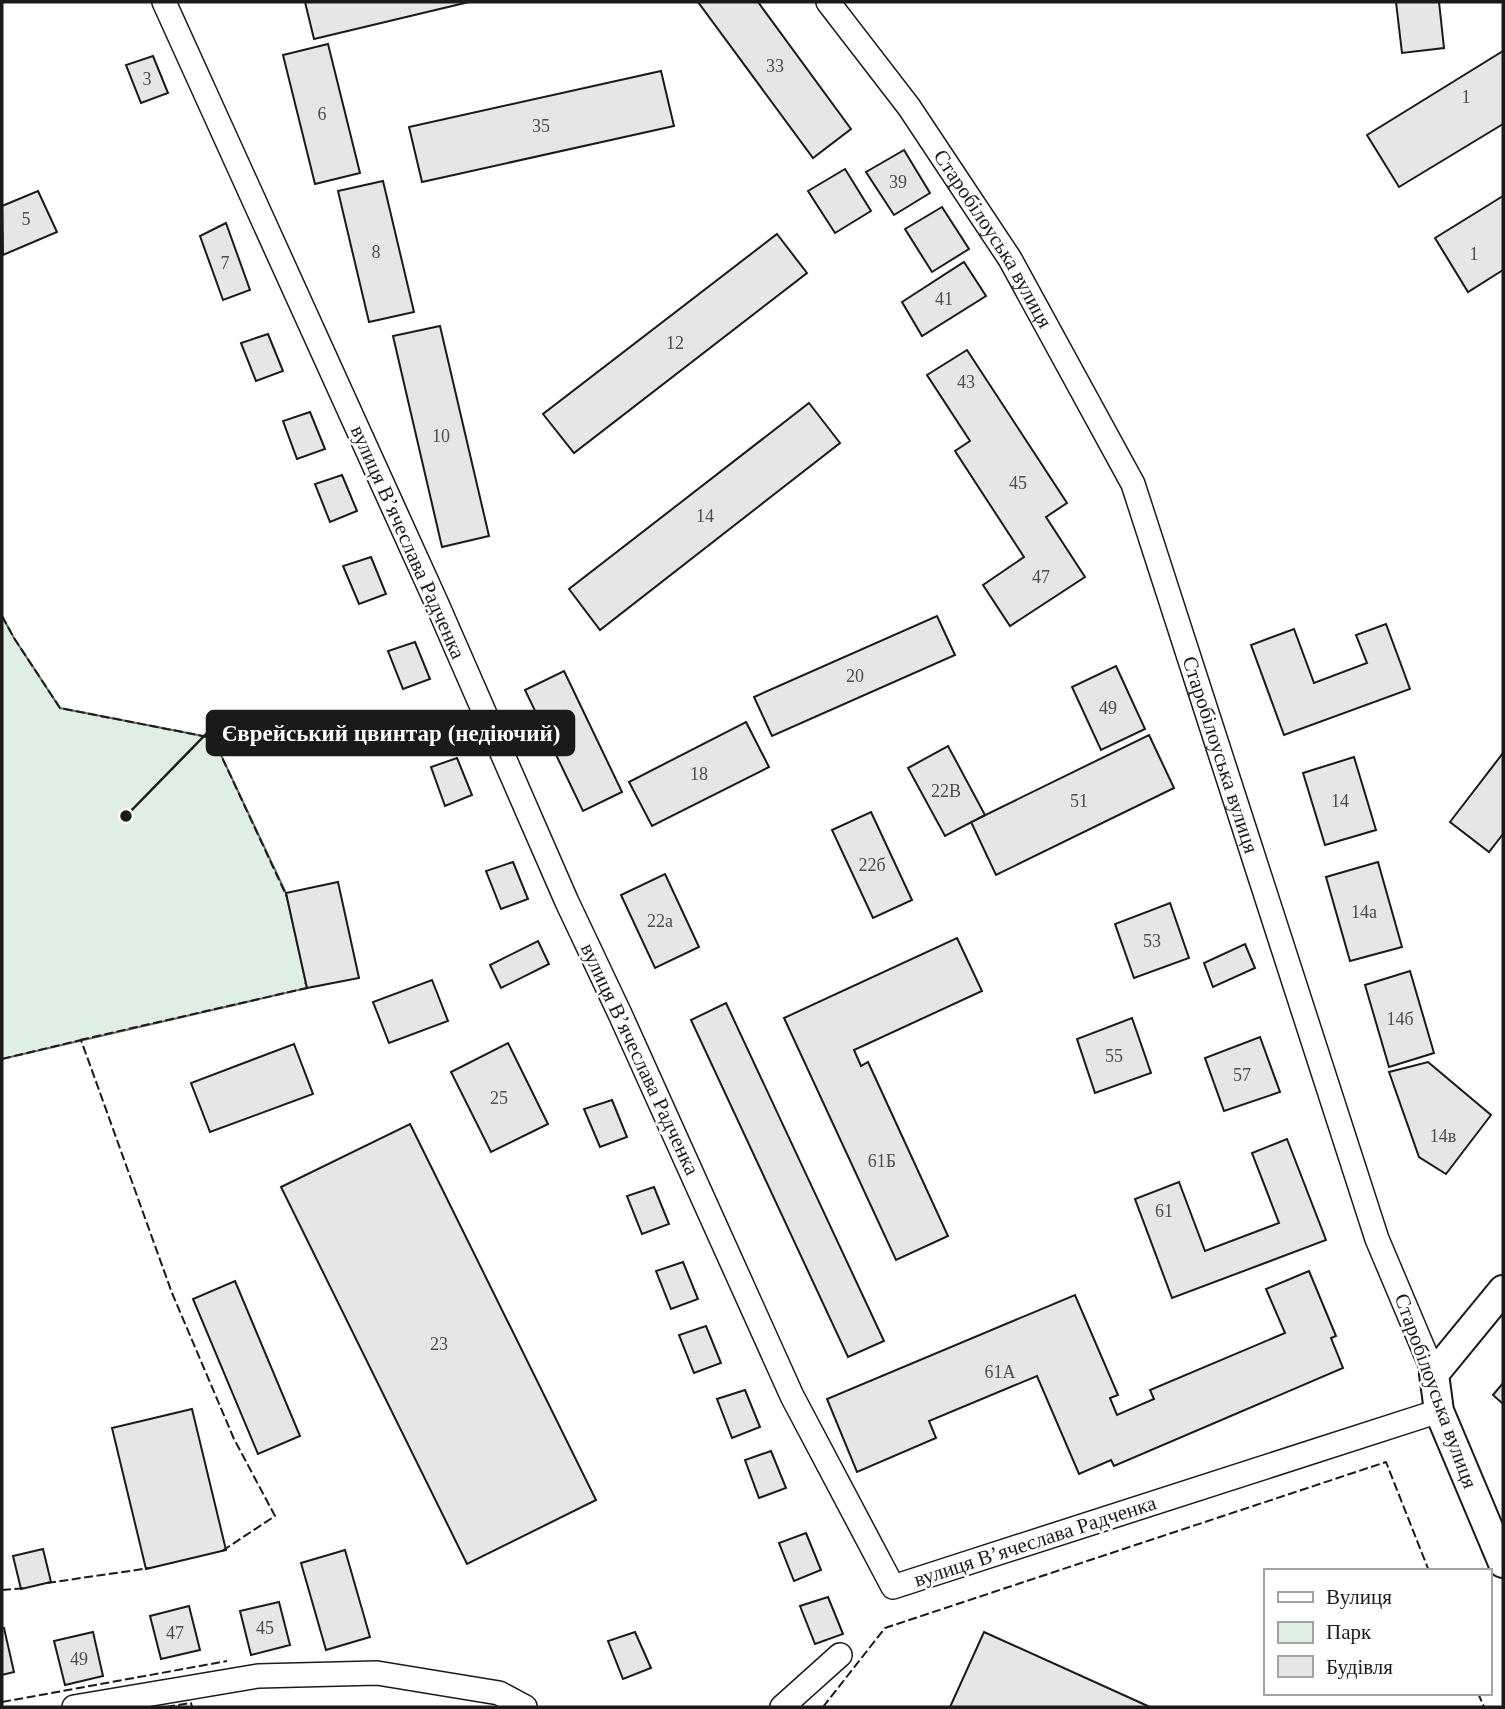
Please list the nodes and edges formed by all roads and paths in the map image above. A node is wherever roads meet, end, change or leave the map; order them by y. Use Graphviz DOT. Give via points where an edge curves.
graph roads {
  1 [pos="164,2"];
  2 [pos="828,2"];
  3 [pos="1503,1290"];
  4 [pos="1434,1374"];
  5 [pos="1439,1411"];
  6 [pos="1503,1563"];
  7 [pos="841,1654"];
  8 [pos="74,1707"];
  9 [pos="525,1707"];
  10 [pos="782,1707"];
  1 -- 5 [label="street, вулиця Вʼячеслава Радченка" via="792,1396 893,1587"];
  2 -- 4 [label="street, Старобілоуська вулиця" via="909,107 1010,259 1133,484 1377,1239"];
  3 -- 4 [label="street"];
  4 -- 5 [label="street, Старобілоуська вулиця"];
  5 -- 6 [label="street, Старобілоуська вулиця"];
  7 -- 10 [label="street"];
  8 -- 9 [label="street" via="258,1676 377,1673 499,1693"];
}
